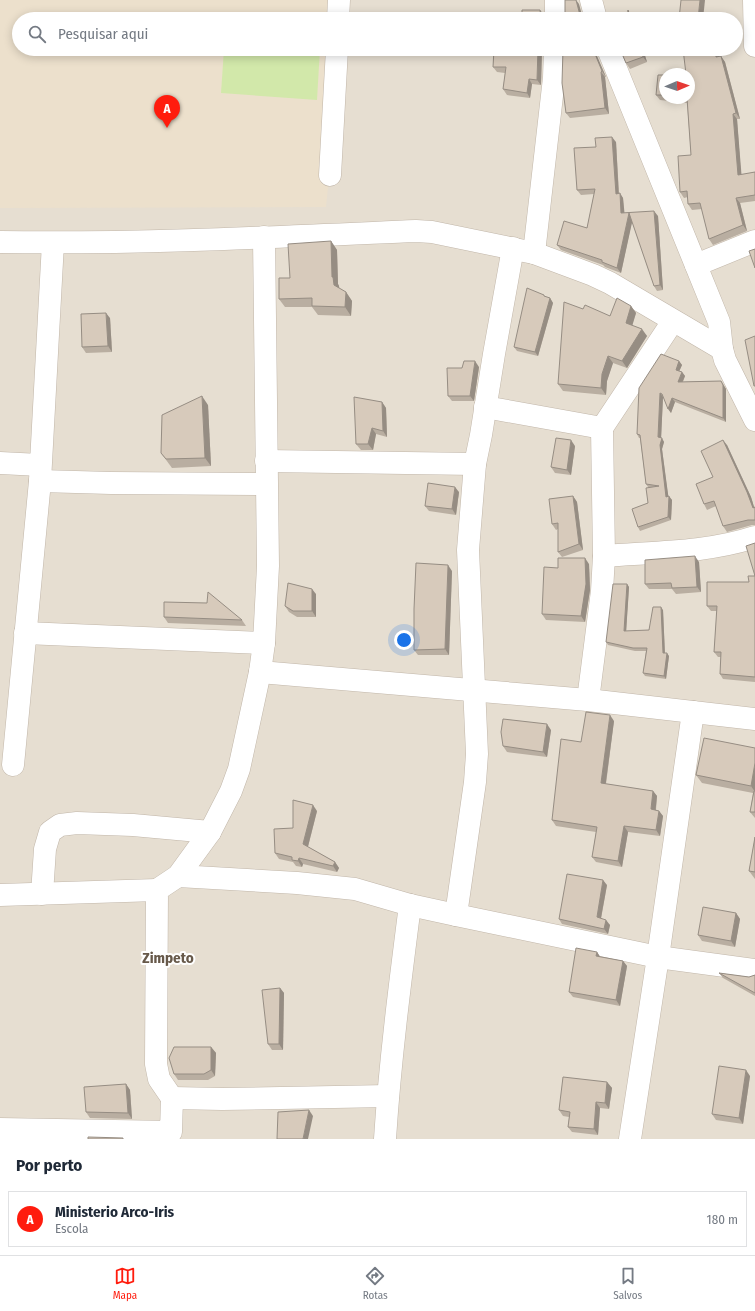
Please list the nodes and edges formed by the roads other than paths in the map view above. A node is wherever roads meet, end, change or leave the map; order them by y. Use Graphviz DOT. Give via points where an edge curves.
graph roads {
  1 [pos="339,0"];
  2 [pos="556,0"];
  3 [pos="591,0"];
  4 [pos="754,0"];
  5 [pos="338,12"];
  6 [pos="556,12"];
  7 [pos="594,12"];
  8 [pos="755,19"];
  9 [pos="755,46"];
  10 [pos="336,56"];
  11 [pos="555,56"];
  12 [pos="611,56"];
  13 [pos="330,175"];
  14 [pos="264,237"];
  15 [pos="0,242"];
  16 [pos="755,242"];
  17 [pos="53,243"];
  18 [pos="513,248"];
  19 [pos="534,252"];
  20 [pos="696,265"];
  21 [pos="673,321"];
  22 [pos="722,349"];
  23 [pos="485,406"];
  24 [pos="755,420"];
  25 [pos="602,428"];
  26 [pos="266,461"];
  27 [pos="0,463"];
  28 [pos="475,464"];
  29 [pos="40,473"];
  30 [pos="266,484"];
  31 [pos="755,537"];
  32 [pos="604,556"];
  33 [pos="26,633"];
  34 [pos="264,643"];
  35 [pos="260,672"];
  36 [pos="473,690"];
  37 [pos="588,700"];
  38 [pos="693,712"];
  39 [pos="755,719"];
  40 [pos="13,765"];
  41 [pos="210,832"];
  42 [pos="178,876"];
  43 [pos="157,890"];
  44 [pos="42,894"];
  45 [pos="0,895"];
  46 [pos="410,905"];
  47 [pos="456,915"];
  48 [pos="658,957"];
  49 [pos="755,970"];
  50 [pos="388,1096"];
  51 [pos="172,1098"];
  52 [pos="0,1129"];
  53 [pos="171,1135"];
  54 [pos="385,1139"];
  55 [pos="630,1139"];
  1 -- 5 [label="street"];
  2 -- 6 [label="street"];
  3 -- 7 [label="street"];
  4 -- 8 [label="street"];
  8 -- 9 [label="street"];
  10 -- 13 [label="street"];
  11 -- 19 [label="street"];
  12 -- 20 [label="street"];
  14 -- 17 [label="street"];
  14 -- 18 [label="street" via="416,231"];
  14 -- 26 [label="street"];
  15 -- 17 [label="street"];
  16 -- 20 [label="street"];
  17 -- 29 [label="street"];
  18 -- 19 [label="street"];
  18 -- 23 [label="street"];
  19 -- 21 [label="street" via="610,283"];
  20 -- 22 [label="street" via="719,322"];
  21 -- 22 [label="street"];
  21 -- 25 [label="street"];
  22 -- 24 [label="street"];
  23 -- 25 [label="street"];
  23 -- 28 [label="street"];
  25 -- 32 [label="street"];
  26 -- 28 [label="street"];
  26 -- 30 [label="street"];
  27 -- 29 [label="street"];
  28 -- 36 [label="street" via="468,565"];
  29 -- 30 [label="street" via="111,483"];
  29 -- 33 [label="street"];
  30 -- 34 [label="street" via="268,566"];
  31 -- 32 [label="street" via="672,553"];
  32 -- 37 [label="street"];
  33 -- 34 [label="street"];
  33 -- 40 [label="street"];
  34 -- 35 [label="street"];
  35 -- 36 [label="street"];
  35 -- 41 [label="street" via="239,769"];
  36 -- 37 [label="street"];
  36 -- 47 [label="street" via="477,754 475,782"];
  37 -- 38 [label="street"];
  38 -- 39 [label="street"];
  38 -- 48 [label="street"];
  41 -- 42 [label="street"];
  41 -- 44 [label="street" via="125,825 60,825 50,832 45,849"];
  42 -- 43 [label="street"];
  42 -- 46 [label="street" via="355,889"];
  43 -- 44 [label="street"];
  43 -- 51 [label="street" via="156,1064 159,1080"];
  44 -- 45 [label="street"];
  46 -- 47 [label="street"];
  46 -- 50 [label="street"];
  47 -- 48 [label="street"];
  48 -- 49 [label="street"];
  48 -- 55 [label="street"];
  50 -- 51 [label="street"];
  50 -- 54 [label="street"];
  51 -- 53 [label="street"];
  52 -- 53 [label="street"];
}
